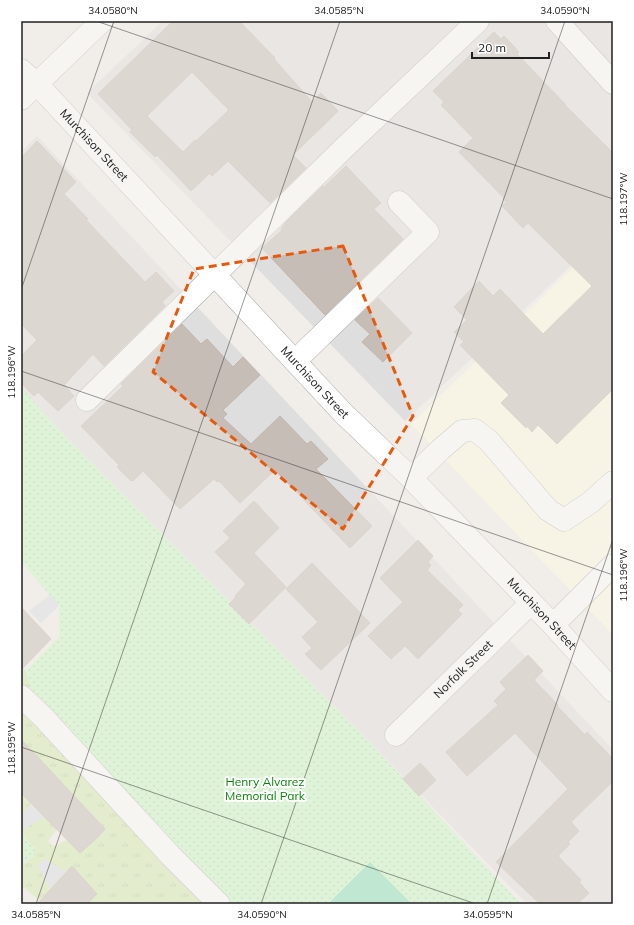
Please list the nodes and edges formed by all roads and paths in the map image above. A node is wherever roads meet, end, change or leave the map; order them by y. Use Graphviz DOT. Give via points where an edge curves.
graph roads {
  1 [pos="102,21"];
  2 [pos="478,21"];
  3 [pos="557,21"];
  4 [pos="21,70"];
  5 [pos="613,83"];
  6 [pos="37,84"];
  7 [pos="21,99"];
  8 [pos="399,202"];
  9 [pos="214,274"];
  10 [pos="295,361"];
  11 [pos="87,400"];
  12 [pos="411,478"];
  13 [pos="613,482"];
  14 [pos="613,565"];
  15 [pos="531,603"];
  16 [pos="553,625"];
  17 [pos="613,691"];
  18 [pos="21,696"];
  19 [pos="396,735"];
  20 [pos="219,904"];
  1 -- 6 [label="street"];
  2 -- 9 [label="street"];
  3 -- 5 [label="street"];
  4 -- 6 [label="street, Murchison Street"];
  6 -- 7 [label="street"];
  6 -- 9 [label="street, Murchison Street"];
  8 -- 10 [label="street" via="428,232"];
  9 -- 10 [label="street, Murchison Street"];
  9 -- 11 [label="street"];
  10 -- 12 [label="street, Murchison Street" via="343,413"];
  12 -- 13 [label="street" via="462,431 475,430 489,441 548,510 564,520 591,502"];
  12 -- 15 [label="street, Murchison Street"];
  14 -- 16 [label="street"];
  15 -- 16 [label="street, Murchison Street"];
  15 -- 19 [label="street, Norfolk Street"];
  16 -- 17 [label="street, Murchison Street"];
  18 -- 20 [label="street"];
}
